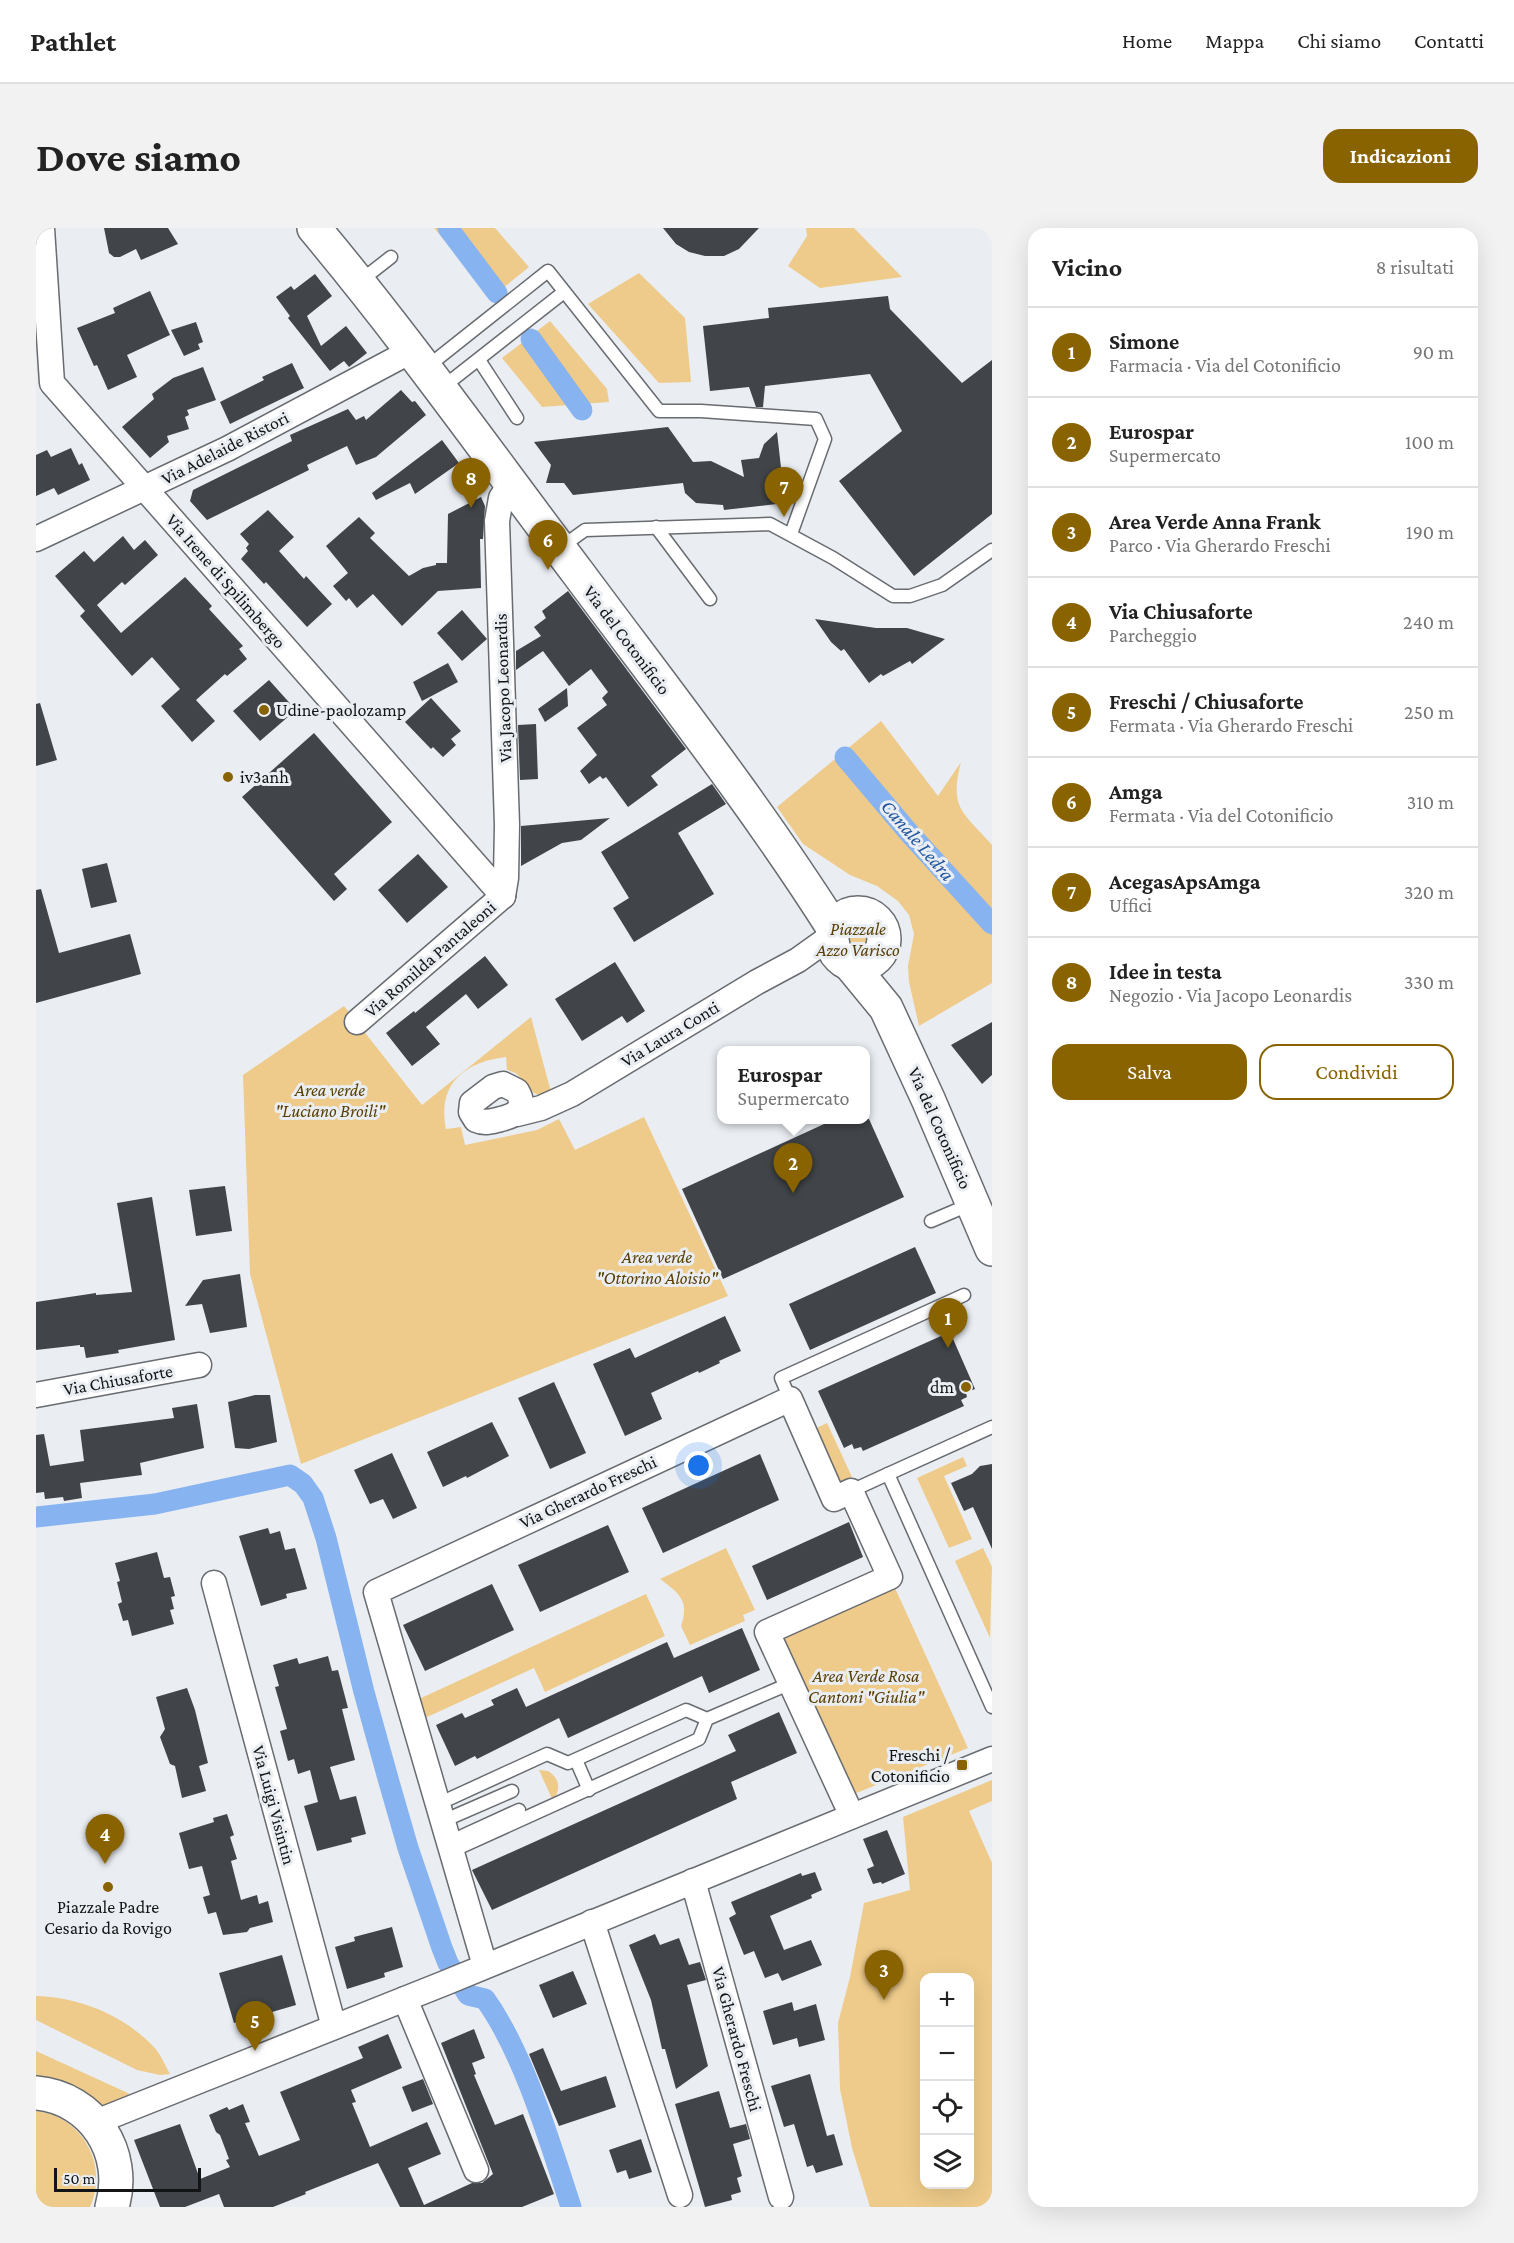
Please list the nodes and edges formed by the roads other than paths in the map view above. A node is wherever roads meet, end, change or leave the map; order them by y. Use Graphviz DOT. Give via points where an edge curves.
graph roads {
  1 [pos="42,228"];
  2 [pos="314,228"];
  3 [pos="392,257"];
  4 [pos="357,283"];
  5 [pos="564,292"];
  6 [pos="479,360"];
  7 [pos="425,370"];
  8 [pos="517,418"];
  9 [pos="511,483"];
  10 [pos="144,488"];
  11 [pos="656,527"];
  12 [pos="791,534"];
  13 [pos="36,539"];
  14 [pos="559,549"];
  15 [pos="992,550"];
  16 [pos="710,599"];
  17 [pos="503,896"];
  18 [pos="842,938"];
  19 [pos="881,951"];
  20 [pos="886,1008"];
  21 [pos="357,1022"];
  22 [pos="519,1105"];
  23 [pos="973,1203"];
  24 [pos="931,1221"];
  25 [pos="992,1249"];
  26 [pos="964,1295"];
  27 [pos="199,1365"];
  28 [pos="36,1395"];
  29 [pos="790,1399"];
  30 [pos="992,1427"];
  31 [pos="888,1474"];
  32 [pos="852,1491"];
  33 [pos="214,1583"];
  34 [pos="791,1683"];
  35 [pos="992,1707"];
  36 [pos="707,1719"];
  37 [pos="992,1759"];
  38 [pos="576,1760"];
  39 [pos="589,1790"];
  40 [pos="512,1791"];
  41 [pos="519,1810"];
  42 [pos="852,1816"];
  43 [pos="445,1830"];
  44 [pos="693,1881"];
  45 [pos="592,1922"];
  46 [pos="477,1969"];
  47 [pos="405,1999"];
  48 [pos="334,2027"];
  49 [pos="36,2093"];
  50 [pos="96,2122"];
  51 [pos="116,2170"];
  52 [pos="476,2170"];
  53 [pos="680,2195"];
  54 [pos="781,2197"];
  55 [pos="112,2207"];
  56 [pos="131,2207"];
  1 -- 10 [label="street, Via Irene di Spilimbergo" via="52,383"];
  2 -- 4 [label="main road, Via del Cotonificio"];
  3 -- 4 [label="lane"];
  4 -- 7 [label="main road, Via del Cotonificio"];
  5 -- 6 [label="lane"];
  5 -- 7 [label="lane" via="548,271"];
  5 -- 12 [label="lane" via="659,411 816,419 825,439"];
  6 -- 7 [label="lane"];
  6 -- 8 [label="lane"];
  7 -- 9 [label="main road, Via del Cotonificio"];
  7 -- 10 [label="street, Via Adelaide Ristori" via="227,449"];
  9 -- 14 [label="main road, Via del Cotonificio"];
  9 -- 17 [label="street, Via Jacopo Leonardis" via="501,498 497,521 507,825"];
  10 -- 13 [label="street, Via Adelaide Ristori"];
  10 -- 17 [label="street, Via Irene di Spilimbergo"];
  11 -- 12 [label="lane" via="770,524"];
  11 -- 14 [label="lane" via="585,531"];
  11 -- 16 [label="lane"];
  12 -- 15 [label="lane" via="893,596 910,596 942,585"];
  14 -- 18 [label="main road, Via del Cotonificio"];
  17 -- 21 [label="street, Via Romilda Pantaleoni"];
  18 -- 19 [label="main road" via="864,964"];
  18 -- 19 [label="main road" via="874,918 883,930"];
  18 -- 20 [label="main road, Via del Cotonificio"];
  18 -- 22 [label="street, Via Laura Conti" via="758,981 572,1094 541,1108"];
  19 -- 20 [label="main road, Via del Cotonificio"];
  20 -- 23 [label="main road, Via del Cotonificio"];
  23 -- 24 [label="lane"];
  23 -- 25 [label="main road, Via del Cotonificio"];
  26 -- 29 [label="lane" via="781,1378"];
  27 -- 28 [label="street, Via Chiusaforte"];
  29 -- 32 [label="street" via="834,1499"];
  29 -- 43 [label="street, Via Gherardo Freschi" via="376,1592"];
  30 -- 31 [label="lane"];
  31 -- 32 [label="lane"];
  31 -- 35 [label="lane"];
  32 -- 34 [label="street" via="890,1577 767,1632"];
  33 -- 48 [label="street, Via Luigi Visintin"];
  34 -- 36 [label="lane"];
  34 -- 42 [label="street"];
  36 -- 38 [label="lane" via="686,1710"];
  36 -- 39 [label="lane" via="699,1739"];
  37 -- 42 [label="street"];
  38 -- 39 [label="lane"];
  38 -- 43 [label="lane" via="568,1763 547,1754"];
  39 -- 43 [label="lane"];
  40 -- 43 [label="lane"];
  41 -- 43 [label="lane"];
  42 -- 44 [label="street"];
  43 -- 46 [label="street, Via Gherardo Freschi"];
  44 -- 45 [label="street"];
  44 -- 54 [label="street, Via Gherardo Freschi"];
  45 -- 46 [label="street"];
  45 -- 53 [label="street"];
  46 -- 47 [label="street"];
  47 -- 48 [label="street"];
  47 -- 52 [label="street"];
  48 -- 50 [label="street"];
  49 -- 50 [label="main road" via="60,2097"];
  50 -- 51 [label="main road" via="111,2148"];
  51 -- 55 [label="main road"];
  51 -- 56 [label="main road"];
}
